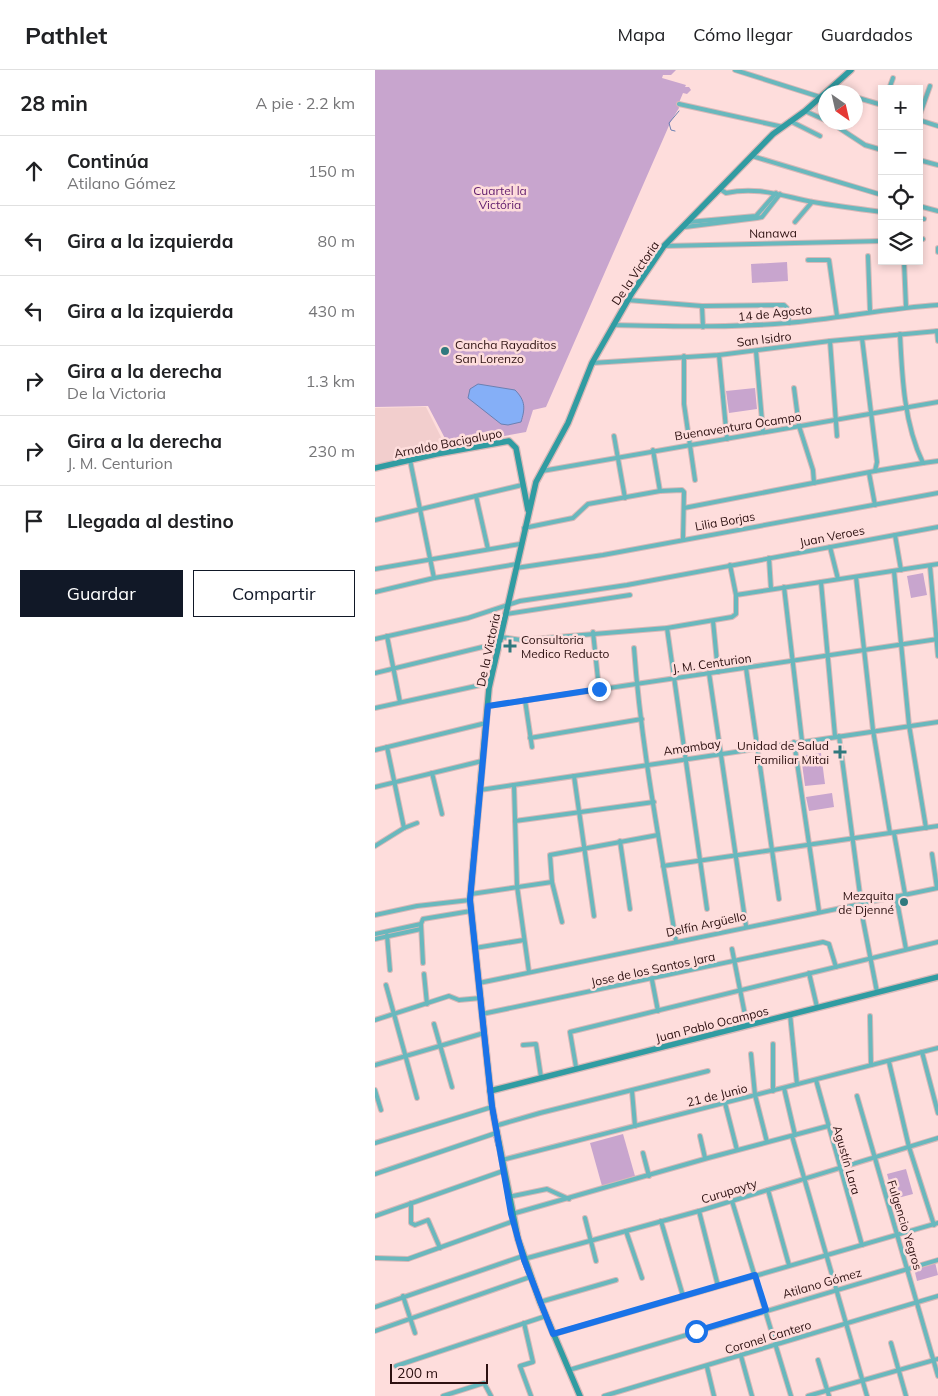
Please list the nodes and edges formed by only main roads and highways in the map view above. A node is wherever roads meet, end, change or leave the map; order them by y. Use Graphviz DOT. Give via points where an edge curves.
graph roads {
  1 [pos="851,70"];
  2 [pos="375,468"];
  3 [pos="529,501"];
  4 [pos="938,977"];
  5 [pos="490,1091"];
  6 [pos="580,1396"];
  1 -- 3 [label="main road, De la Victoria" via="752,156 665,246 627,300 592,362 568,423"];
  2 -- 3 [label="main road, Arnaldo Bacigalupo" via="509,440 516,448 522,484"];
  3 -- 5 [label="main road, De la Victoria" via="491,683 471,897"];
  4 -- 5 [label="main road, Juan Pablo Ocampos"];
  5 -- 6 [label="main road, De la Victoria" via="511,1214 523,1258"];
}
